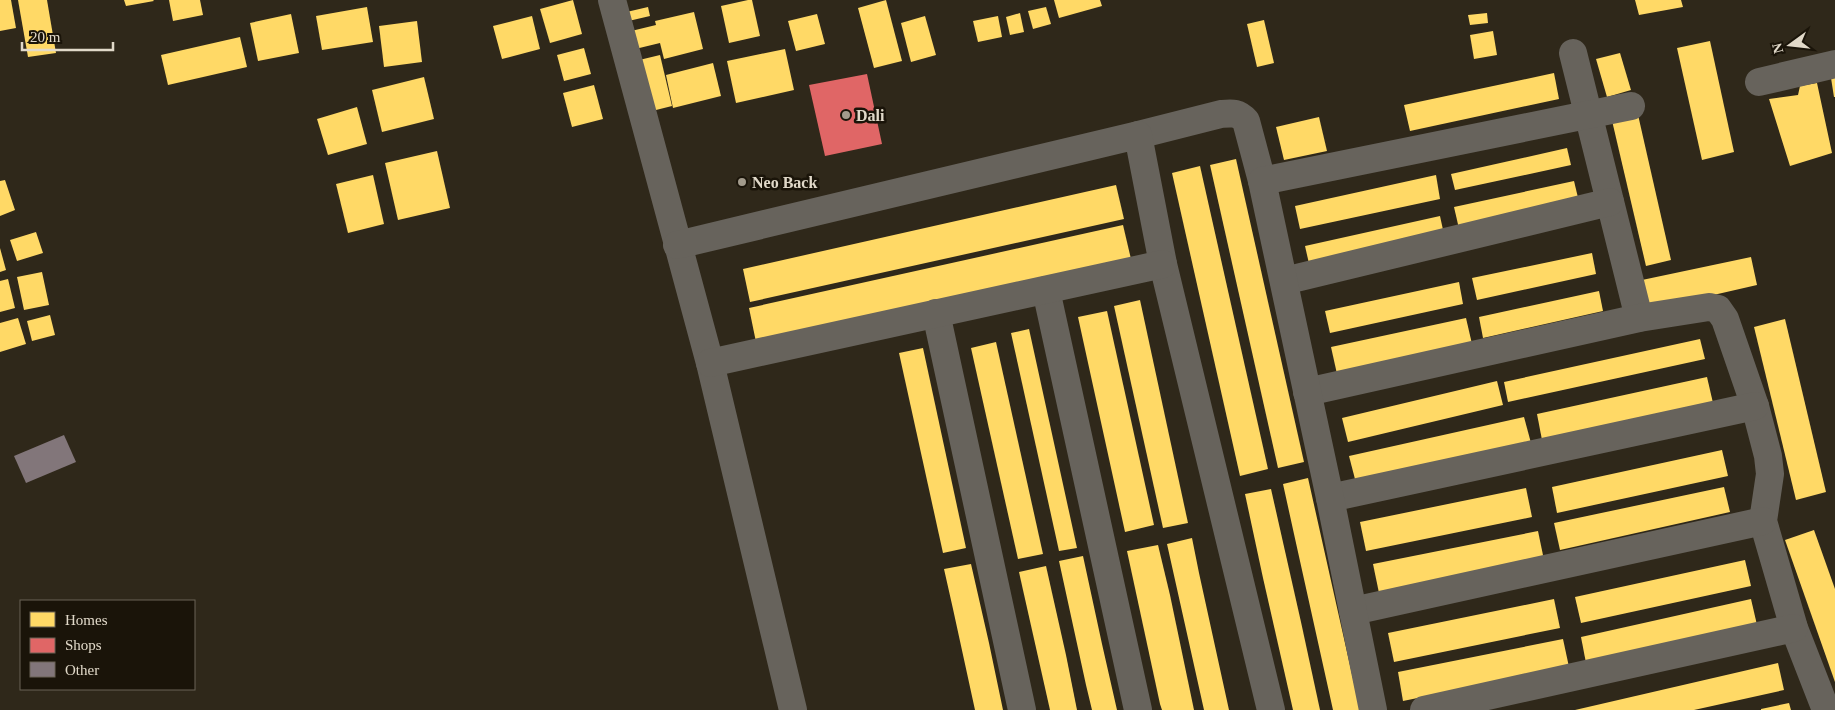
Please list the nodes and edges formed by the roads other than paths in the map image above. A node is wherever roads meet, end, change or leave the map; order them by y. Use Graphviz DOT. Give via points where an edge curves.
graph roads {
  1 [pos="612,0"];
  2 [pos="1573,53"];
  3 [pos="1835,64"];
  4 [pos="1759,82"];
  5 [pos="1631,106"];
  6 [pos="1588,116"];
  7 [pos="1138,134"];
  8 [pos="1262,181"];
  9 [pos="1610,202"];
  10 [pos="677,244"];
  11 [pos="1163,264"];
  12 [pos="1284,281"];
  13 [pos="1046,290"];
  14 [pos="936,313"];
  15 [pos="1639,318"];
  16 [pos="710,363"];
  17 [pos="1307,392"];
  18 [pos="1755,406"];
  19 [pos="1330,498"];
  20 [pos="1763,521"];
  21 [pos="1353,610"];
  22 [pos="1794,628"];
  23 [pos="793,710"];
  24 [pos="1022,710"];
  25 [pos="1138,710"];
  26 [pos="1271,710"];
  27 [pos="1373,710"];
  28 [pos="1424,710"];
  29 [pos="1826,710"];
  1 -- 10 [label="street"];
  2 -- 6 [label="street"];
  3 -- 4 [label="street"];
  5 -- 6 [label="street"];
  6 -- 8 [label="street"];
  6 -- 9 [label="street"];
  7 -- 8 [label="street" via="1221,114 1240,114 1246,120"];
  7 -- 10 [label="street"];
  7 -- 11 [label="street"];
  8 -- 12 [label="street"];
  9 -- 12 [label="street"];
  9 -- 15 [label="street"];
  10 -- 16 [label="street"];
  11 -- 13 [label="street"];
  11 -- 26 [label="street"];
  12 -- 17 [label="street"];
  13 -- 14 [label="street"];
  13 -- 25 [label="street"];
  14 -- 16 [label="street"];
  14 -- 24 [label="street"];
  15 -- 17 [label="street"];
  15 -- 18 [label="street" via="1709,307 1718,309 1725,318"];
  16 -- 23 [label="street"];
  17 -- 19 [label="street"];
  18 -- 19 [label="street"];
  18 -- 20 [label="street" via="1770,474"];
  19 -- 21 [label="street"];
  20 -- 21 [label="street"];
  20 -- 22 [label="street"];
  21 -- 27 [label="street"];
  22 -- 28 [label="street"];
  22 -- 29 [label="street"];
}
